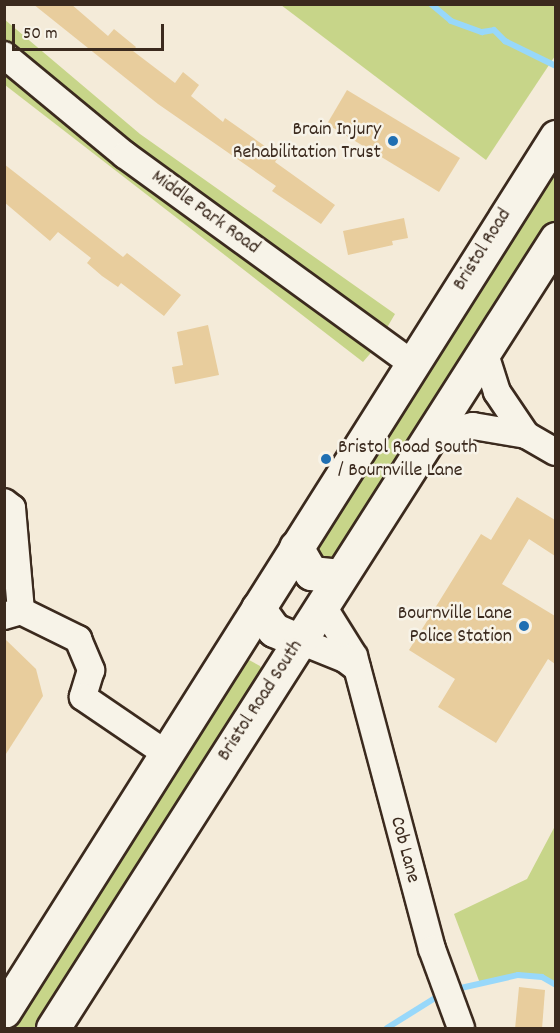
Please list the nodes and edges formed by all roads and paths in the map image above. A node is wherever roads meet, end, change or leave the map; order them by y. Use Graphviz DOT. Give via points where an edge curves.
graph roads {
  1 [pos="4,55"];
  2 [pos="555,137"];
  3 [pos="555,239"];
  4 [pos="477,362"];
  5 [pos="411,363"];
  6 [pos="526,435"];
  7 [pos="430,436"];
  8 [pos="555,452"];
  9 [pos="4,502"];
  10 [pos="296,548"];
  11 [pos="340,576"];
  12 [pos="266,595"];
  13 [pos="322,605"];
  14 [pos="13,613"];
  15 [pos="300,641"];
  16 [pos="233,648"];
  17 [pos="357,668"];
  18 [pos="279,673"];
  19 [pos="165,753"];
  20 [pos="4,1011"];
  21 [pos="53,1029"];
  22 [pos="461,1029"];
  1 -- 5 [label="street, Middle Park Road" via="125,155"];
  2 -- 5 [label="highway, Bristol Road"];
  3 -- 4 [label="highway"];
  4 -- 6 [label="street"];
  4 -- 7 [label="highway, Bristol Road South"];
  5 -- 10 [label="highway"];
  6 -- 7 [label="street" via="473,426"];
  6 -- 8 [label="street"];
  7 -- 11 [label="highway, Bristol Road South"];
  9 -- 14 [label="street" via="12,508"];
  10 -- 11 [label="highway" via="311,573"];
  10 -- 12 [label="highway"];
  11 -- 13 [label="highway, Bristol Road South"];
  12 -- 13 [label="highway" via="302,586"];
  12 -- 15 [label="highway" via="274,630"];
  12 -- 16 [label="highway"];
  13 -- 15 [label="highway, Bristol Road South"];
  13 -- 17 [label="street, Cob Lane" via="354,656"];
  14 -- 19 [label="street" via="78,639 91,670 83,697"];
  15 -- 17 [label="street" via="345,658"];
  15 -- 18 [label="highway, Bristol Road South"];
  16 -- 18 [label="highway" via="261,649"];
  16 -- 19 [label="highway"];
  17 -- 22 [label="street, Cob Lane" via="432,949"];
  18 -- 21 [label="highway, Bristol Road South"];
  19 -- 20 [label="highway"];
}
